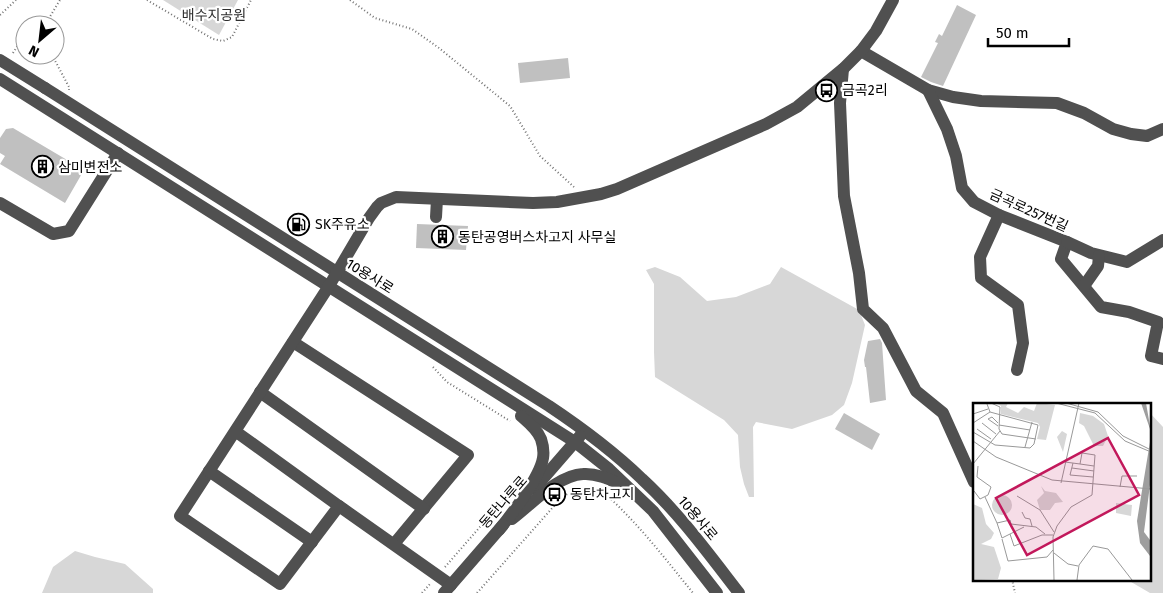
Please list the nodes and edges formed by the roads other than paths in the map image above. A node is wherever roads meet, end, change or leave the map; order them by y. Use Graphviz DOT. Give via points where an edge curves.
graph roads {
  1 [pos="893,0"];
  2 [pos="861,51"];
  3 [pos="0,60"];
  4 [pos="843,69"];
  5 [pos="0,79"];
  6 [pos="928,90"];
  7 [pos="1163,129"];
  8 [pos="118,153"];
  9 [pos="437,199"];
  10 [pos="0,203"];
  11 [pos="998,215"];
  12 [pos="436,217"];
  13 [pos="1163,240"];
  14 [pos="1067,242"];
  15 [pos="1099,256"];
  16 [pos="337,272"];
  17 [pos="329,286"];
  18 [pos="1084,286"];
  19 [pos="293,342"];
  20 [pos="1163,359"];
  21 [pos="445,360"];
  22 [pos="1017,370"];
  23 [pos="260,392"];
  24 [pos="585,430"];
  25 [pos="235,431"];
  26 [pos="575,442"];
  27 [pos="209,471"];
  28 [pos="973,480"];
  29 [pos="634,492"];
  30 [pos="339,506"];
  31 [pos="424,509"];
  32 [pos="498,530"];
  33 [pos="312,542"];
  34 [pos="394,544"];
  35 [pos="447,589"];
  36 [pos="717,593"];
  37 [pos="738,593"];
  1 -- 2 [label="street"];
  2 -- 4 [label="street"];
  2 -- 6 [label="street"];
  3 -- 16 [label="street, 10용사로, bridge"];
  4 -- 9 [label="street" via="797,107 766,124 617,189 556,202"];
  4 -- 28 [label="street" via="840,103 844,196 863,309 883,328 916,390 943,413"];
  5 -- 8 [label="street"];
  6 -- 7 [label="street" via="981,101 1057,102 1113,129 1131,134 1147,136"];
  6 -- 11 [label="street, 금곡로257번길" via="950,138 962,188 974,202"];
  8 -- 10 [label="street" via="69,231 53,234"];
  8 -- 17 [label="street"];
  9 -- 12 [label="street"];
  9 -- 16 [label="street" via="396,197 381,203"];
  11 -- 14 [label="street, 금곡로257번길"];
  11 -- 22 [label="street" via="980,257 980,278 1018,305 1023,343"];
  13 -- 15 [label="street" via="1127,262"];
  14 -- 15 [label="street"];
  14 -- 18 [label="street, 금곡로257번길" via="1061,259"];
  15 -- 18 [label="street" via="1098,266"];
  16 -- 17 [label="street"];
  16 -- 24 [label="street, 10용사로"];
  17 -- 19 [label="street"];
  17 -- 21 [label="street"];
  18 -- 20 [label="street, 금곡로257번길" via="1101,307 1158,322 1151,356"];
  19 -- 23 [label="street"];
  19 -- 31 [label="street" via="468,456"];
  21 -- 26 [label="street"];
  21 -- 32 [label="street" via="467,382 521,416 535,428 541,440 543,450 538,470"];
  23 -- 25 [label="street"];
  23 -- 31 [label="street"];
  24 -- 26 [label="street, 동탄나루로"];
  24 -- 37 [label="street, 10용사로" via="642,479 676,514"];
  25 -- 27 [label="street"];
  25 -- 30 [label="street"];
  26 -- 29 [label="street"];
  26 -- 32 [label="street, 동탄나루로"];
  27 -- 33 [label="street"];
  27 -- 33 [label="street" via="180,516 280,584"];
  29 -- 32 [label="street" via="594,475 568,476"];
  29 -- 36 [label="street" via="653,511"];
  30 -- 33 [label="street"];
  30 -- 34 [label="street"];
  31 -- 34 [label="street"];
  32 -- 35 [label="street, 동탄나루로"];
  34 -- 35 [label="street" via="438,575"];
}
